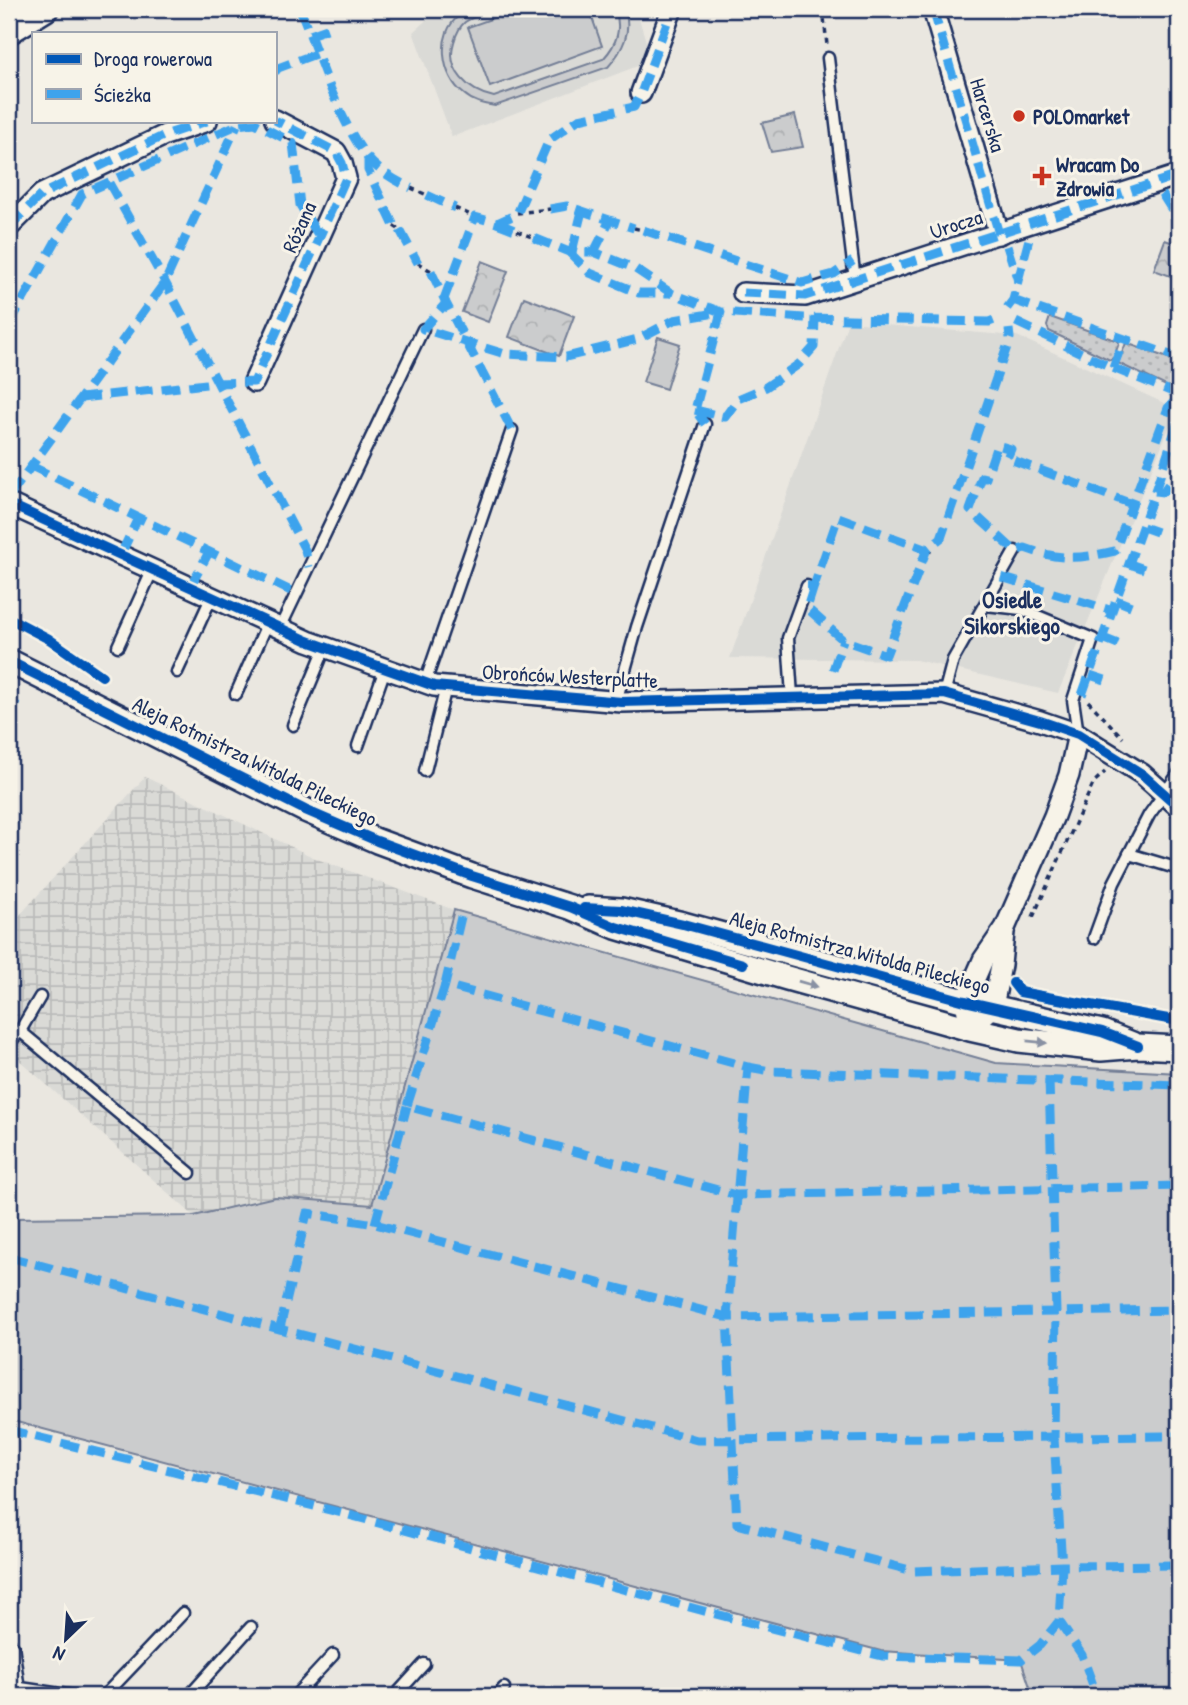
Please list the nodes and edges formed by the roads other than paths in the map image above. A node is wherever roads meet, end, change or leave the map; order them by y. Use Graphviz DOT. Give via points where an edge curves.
graph roads {
  1 [pos="46,9"];
  2 [pos="672,9"];
  3 [pos="933,9"];
  4 [pos="9,32"];
  5 [pos="828,56"];
  6 [pos="641,93"];
  7 [pos="276,121"];
  8 [pos="204,122"];
  9 [pos="1179,175"];
  10 [pos="9,227"];
  11 [pos="999,234"];
  12 [pos="855,280"];
  13 [pos="743,293"];
  14 [pos="423,328"];
  15 [pos="254,382"];
  16 [pos="705,424"];
  17 [pos="512,430"];
  18 [pos="9,504"];
  19 [pos="1015,551"];
  20 [pos="153,569"];
  21 [pos="807,586"];
  22 [pos="212,596"];
  23 [pos="986,605"];
  24 [pos="274,625"];
  25 [pos="118,646"];
  26 [pos="325,648"];
  27 [pos="9,661"];
  28 [pos="385,669"];
  29 [pos="177,672"];
  30 [pos="425,682"];
  31 [pos="446,687"];
  32 [pos="236,694"];
  33 [pos="944,694"];
  34 [pos="793,696"];
  35 [pos="616,702"];
  36 [pos="293,725"];
  37 [pos="1077,734"];
  38 [pos="358,746"];
  39 [pos="425,771"];
  40 [pos="1179,773"];
  41 [pos="1165,792"];
  42 [pos="1179,807"];
  43 [pos="1129,854"];
  44 [pos="1179,869"];
  45 [pos="570,907"];
  46 [pos="1005,928"];
  47 [pos="1094,938"];
  48 [pos="40,997"];
  49 [pos="965,1001"];
  50 [pos="993,1007"];
  51 [pos="970,1029"];
  52 [pos="20,1031"];
  53 [pos="9,1043"];
  54 [pos="1138,1046"];
  55 [pos="1179,1048"];
  56 [pos="190,1173"];
  57 [pos="183,1613"];
  58 [pos="251,1627"];
  59 [pos="9,1649"];
  60 [pos="333,1655"];
  61 [pos="424,1664"];
  62 [pos="13,1692"];
  63 [pos="74,1696"];
  64 [pos="104,1696"];
  65 [pos="189,1696"];
  66 [pos="295,1696"];
  67 [pos="395,1696"];
  1 -- 4 [label="street"];
  2 -- 6 [label="street"];
  3 -- 11 [label="street, Harcerska"];
  5 -- 12 [label="lane"];
  7 -- 15 [label="street, Różana" via="336,152 346,178"];
  8 -- 10 [label="street" via="165,135 42,194"];
  9 -- 11 [label="street, Urocza"];
  11 -- 12 [label="street, Urocza"];
  12 -- 13 [label="street, Urocza" via="806,296"];
  14 -- 24 [label="lane"];
  16 -- 35 [label="lane"];
  17 -- 30 [label="lane"];
  18 -- 20 [label="street, Obrońców Westerplatte"];
  19 -- 23 [label="lane"];
  20 -- 22 [label="street, Obrońców Westerplatte"];
  20 -- 25 [label="lane"];
  21 -- 34 [label="lane" via="788,638"];
  22 -- 24 [label="street, Obrońców Westerplatte"];
  22 -- 29 [label="lane"];
  23 -- 33 [label="lane" via="953,660"];
  23 -- 37 [label="lane" via="1021,609 1093,639 1073,700"];
  24 -- 26 [label="street, Obrońców Westerplatte"];
  24 -- 32 [label="lane"];
  26 -- 28 [label="street, Obrońców Westerplatte"];
  26 -- 36 [label="lane"];
  27 -- 45 [label="street, Aleja Rotmistrza Witolda Pileckiego" via="305,810 472,876"];
  28 -- 30 [label="street, Obrońców Westerplatte"];
  28 -- 38 [label="lane"];
  30 -- 31 [label="street, Obrońców Westerplatte"];
  31 -- 35 [label="street, Obrońców Westerplatte"];
  31 -- 39 [label="lane"];
  33 -- 34 [label="street, Obrońców Westerplatte"];
  33 -- 37 [label="street, Obrońców Westerplatte"];
  34 -- 35 [label="street, Obrońców Westerplatte"];
  37 -- 41 [label="street, Obrońców Westerplatte"];
  37 -- 46 [label="street" via="1055,816"];
  40 -- 41 [label="lane"];
  41 -- 42 [label="street, Obrońców Westerplatte"];
  41 -- 43 [label="lane"];
  43 -- 44 [label="lane"];
  43 -- 47 [label="lane"];
  45 -- 49 [label="street, Aleja Rotmistrza Witolda Pileckiego" via="621,910 683,924"];
  45 -- 51 [label="street, Aleja Rotmistrza Witolda Pileckiego, one-way" via="616,926"];
  46 -- 49 [label="street" via="983,960"];
  46 -- 50 [label="street"];
  48 -- 52 [label="lane"];
  49 -- 50 [label="street, Aleja Rotmistrza Witolda Pileckiego"];
  49 -- 51 [label="street, Aleja Rotmistrza Witolda Pileckiego"];
  50 -- 51 [label="street"];
  50 -- 54 [label="street, Aleja Rotmistrza Witolda Pileckiego" via="1102,1032"];
  51 -- 54 [label="street, Aleja Rotmistrza Witolda Pileckiego, one-way" via="1018,1040 1101,1049"];
  52 -- 53 [label="lane"];
  52 -- 56 [label="lane"];
  54 -- 55 [label="street, Aleja Rotmistrza Witolda Pileckiego"];
  57 -- 64 [label="lane"];
  58 -- 65 [label="lane"];
  59 -- 62 [label="street"];
  60 -- 66 [label="lane"];
  61 -- 67 [label="lane"];
  62 -- 63 [label="lane"];
}
